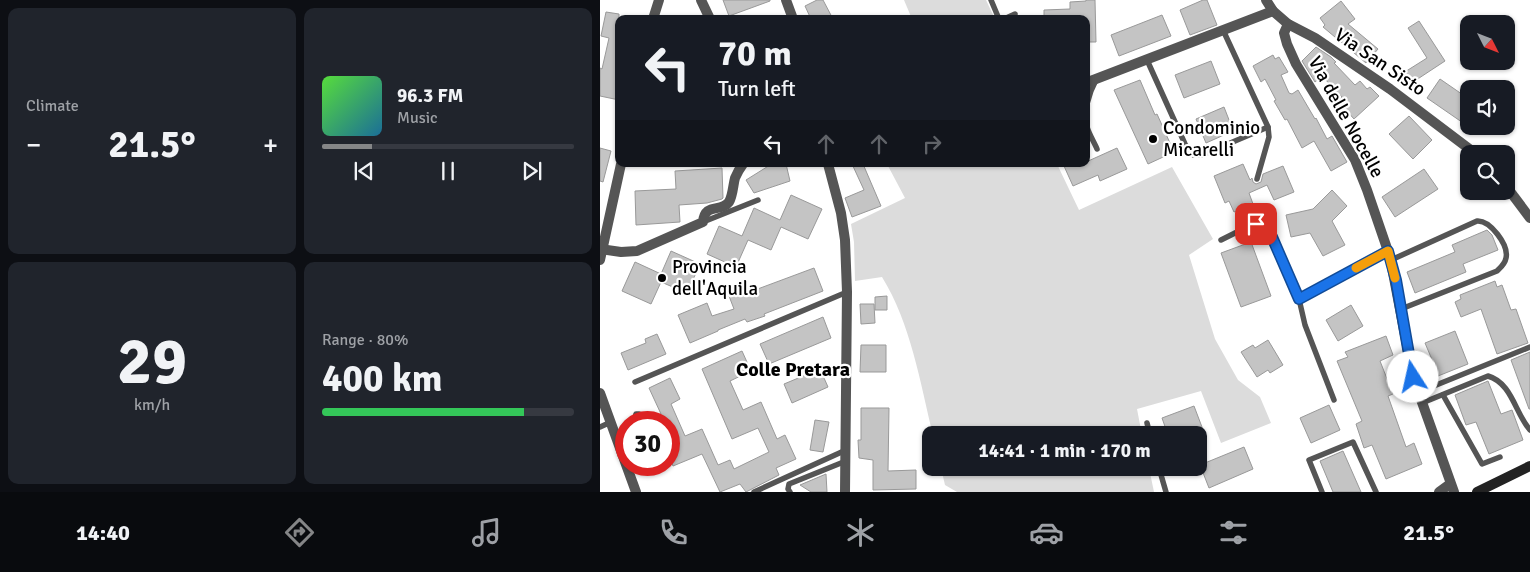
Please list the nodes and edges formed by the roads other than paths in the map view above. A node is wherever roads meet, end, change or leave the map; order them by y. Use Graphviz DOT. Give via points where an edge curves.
graph roads {
  1 [pos="659,0"];
  2 [pos="701,0"];
  3 [pos="786,0"];
  4 [pos="991,0"];
  5 [pos="1266,0"];
  6 [pos="1273,11"];
  7 [pos="654,15"];
  8 [pos="708,15"];
  9 [pos="792,15"];
  10 [pos="997,15"];
  11 [pos="1288,24"];
  12 [pos="1223,30"];
  13 [pos="1147,60"];
  14 [pos="1091,80"];
  15 [pos="1090,93"];
  16 [pos="1268,127"];
  17 [pos="1090,133"];
  18 [pos="1464,145"];
  19 [pos="1097,149"];
  20 [pos="620,167"];
  21 [pos="741,167"];
  22 [pos="829,167"];
  23 [pos="1258,180"];
  24 [pos="1515,198"];
  25 [pos="758,200"];
  26 [pos="1530,218"];
  27 [pos="703,222"];
  28 [pos="1222,240"];
  29 [pos="601,249"];
  30 [pos="1389,255"];
  31 [pos="600,260"];
  32 [pos="847,292"];
  33 [pos="1299,299"];
  34 [pos="1401,309"];
  35 [pos="1530,347"];
  36 [pos="636,382"];
  37 [pos="1419,392"];
  38 [pos="600,393"];
  39 [pos="1443,395"];
  40 [pos="1334,400"];
  41 [pos="1422,403"];
  42 [pos="611,422"];
  43 [pos="1147,423"];
  44 [pos="1148,426"];
  45 [pos="600,427"];
  46 [pos="1530,430"];
  47 [pos="615,432"];
  48 [pos="846,450"];
  49 [pos="1500,457"];
  50 [pos="846,461"];
  51 [pos="1530,466"];
  52 [pos="631,476"];
  53 [pos="1161,476"];
  54 [pos="1452,488"];
  55 [pos="636,492"];
  56 [pos="754,492"];
  57 [pos="790,492"];
  58 [pos="845,492"];
  59 [pos="1166,492"];
  60 [pos="1322,492"];
  61 [pos="1376,492"];
  62 [pos="1439,492"];
  63 [pos="1476,492"];
  1 -- 7 [label="street"];
  2 -- 8 [label="street"];
  3 -- 9 [label="street"];
  4 -- 10 [label="lane"];
  5 -- 6 [label="street, Via San Sisto"];
  6 -- 11 [label="street, Via San Sisto"];
  6 -- 12 [label="street"];
  11 -- 18 [label="street, Via San Sisto" via="1315,38 1390,89"];
  11 -- 30 [label="street, Via delle Nocelle" via="1284,34 1287,44 1354,160"];
  12 -- 13 [label="street"];
  12 -- 16 [label="lane"];
  13 -- 14 [label="street"];
  13 -- 16 [label="lane" via="1193,155 1202,155"];
  14 -- 15 [label="lane"];
  16 -- 23 [label="lane" via="1270,136"];
  17 -- 19 [label="lane"];
  20 -- 29 [label="street"];
  21 -- 27 [label="street" via="729,201 708,211"];
  22 -- 32 [label="street" via="845,240"];
  24 -- 26 [label="street"];
  25 -- 27 [label="lane"];
  27 -- 29 [label="street" via="637,251"];
  28 -- 33 [label="lane" via="1251,225 1267,228"];
  29 -- 31 [label="street"];
  30 -- 33 [label="lane"];
  30 -- 34 [label="street, Via delle Nocelle"];
  30 -- 34 [label="lane" via="1477,221 1490,225 1506,252 1506,259 1497,271"];
  32 -- 36 [label="lane"];
  32 -- 48 [label="street"];
  33 -- 40 [label="lane" via="1305,325"];
  34 -- 37 [label="street, Via delle Nocelle" via="1413,377"];
  35 -- 37 [label="lane"];
  37 -- 41 [label="street, Via delle Nocelle"];
  38 -- 42 [label="street"];
  39 -- 41 [label="lane"];
  39 -- 46 [label="lane" via="1488,376 1495,378 1504,386"];
  39 -- 49 [label="lane" via="1482,464"];
  41 -- 54 [label="street, Via delle Nocelle"];
  42 -- 45 [label="lane"];
  42 -- 47 [label="street"];
  43 -- 44 [label="lane"];
  48 -- 50 [label="street"];
  48 -- 56 [label="lane"];
  50 -- 57 [label="lane" via="789,484"];
  50 -- 58 [label="street"];
  51 -- 63 [label="main road"];
  52 -- 55 [label="street"];
  53 -- 59 [label="lane"];
  54 -- 62 [label="street"];
  60 -- 61 [label="lane" via="1309,460 1353,442"];
}
